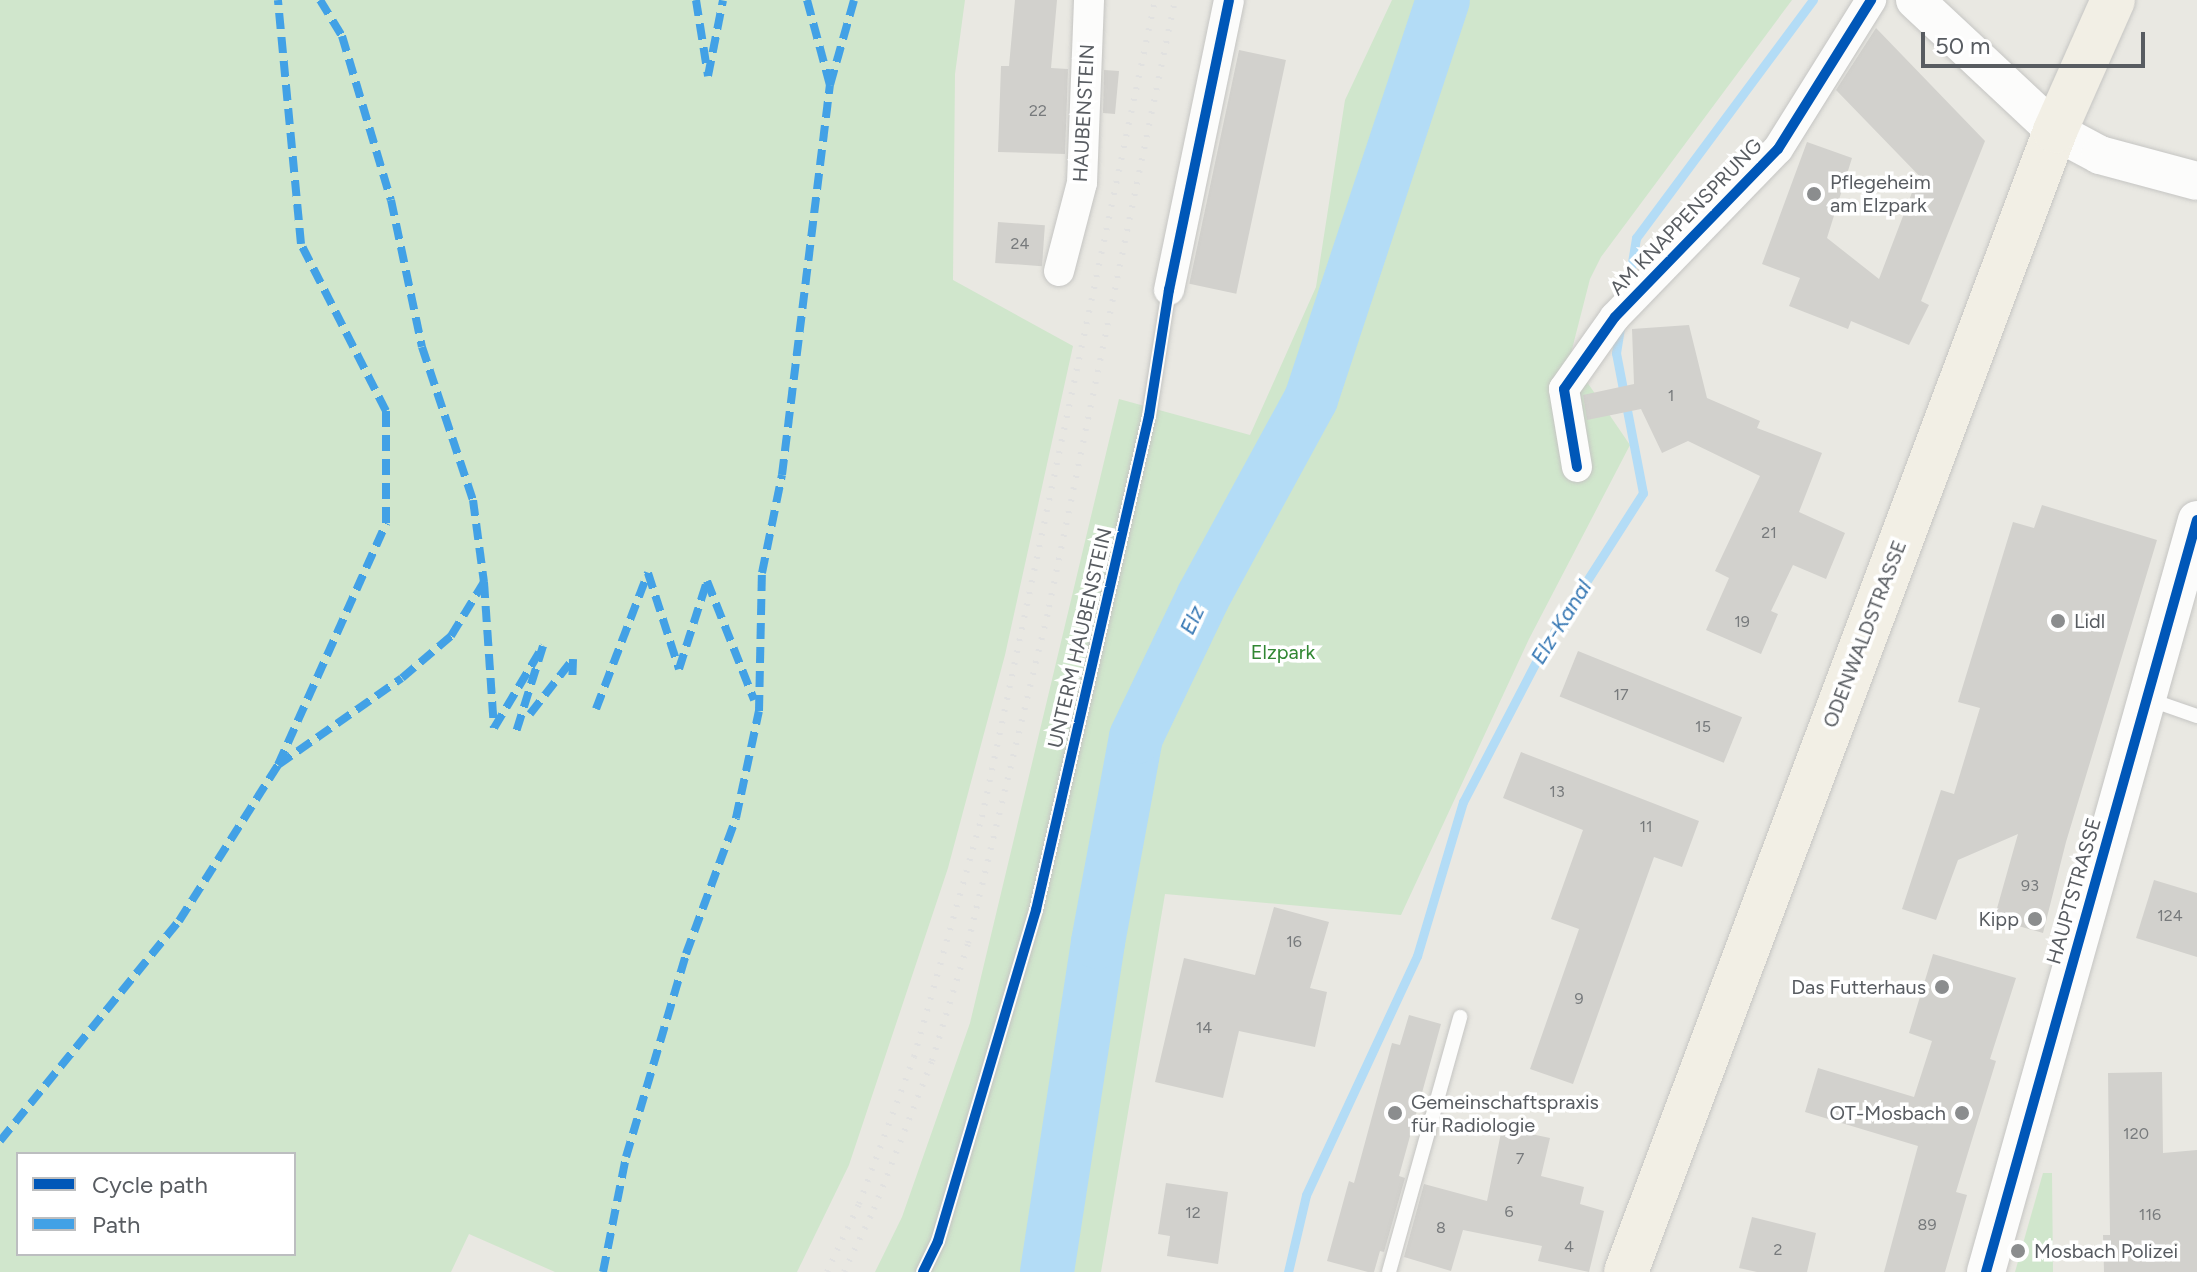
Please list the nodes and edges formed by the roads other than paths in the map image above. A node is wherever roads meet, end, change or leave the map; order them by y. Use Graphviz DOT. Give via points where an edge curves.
graph roads {
  1 [pos="1089,0"];
  2 [pos="1229,0"];
  3 [pos="1871,0"];
  4 [pos="1915,0"];
  5 [pos="2113,0"];
  6 [pos="2055,131"];
  7 [pos="2197,181"];
  8 [pos="1059,271"];
  9 [pos="1169,290"];
  10 [pos="1577,467"];
  11 [pos="2197,520"];
  12 [pos="2148,699"];
  13 [pos="2197,716"];
  14 [pos="1460,1017"];
  15 [pos="923,1272"];
  16 [pos="1389,1272"];
  17 [pos="1626,1272"];
  18 [pos="1986,1272"];
  1 -- 8 [label="street, HAUBENSTEIN" via="1082,183"];
  2 -- 9 [label="street, UNTERM HAUBENSTEIN"];
  3 -- 10 [label="street, AM KNAPPENSPRUNG" via="1778,149 1635,294 1564,389"];
  4 -- 6 [label="street"];
  5 -- 6 [label="main road, ODENWALDSTRASSE"];
  6 -- 7 [label="street" via="2100,155"];
  6 -- 17 [label="main road, ODENWALDSTRASSE"];
  9 -- 15 [label="lane, UNTERM HAUBENSTEIN" via="1149,416 1036,910 938,1241"];
  11 -- 12 [label="street, HAUPTSTRASSE"];
  12 -- 13 [label="lane"];
  12 -- 18 [label="street, HAUPTSTRASSE"];
  14 -- 16 [label="lane"];
}
